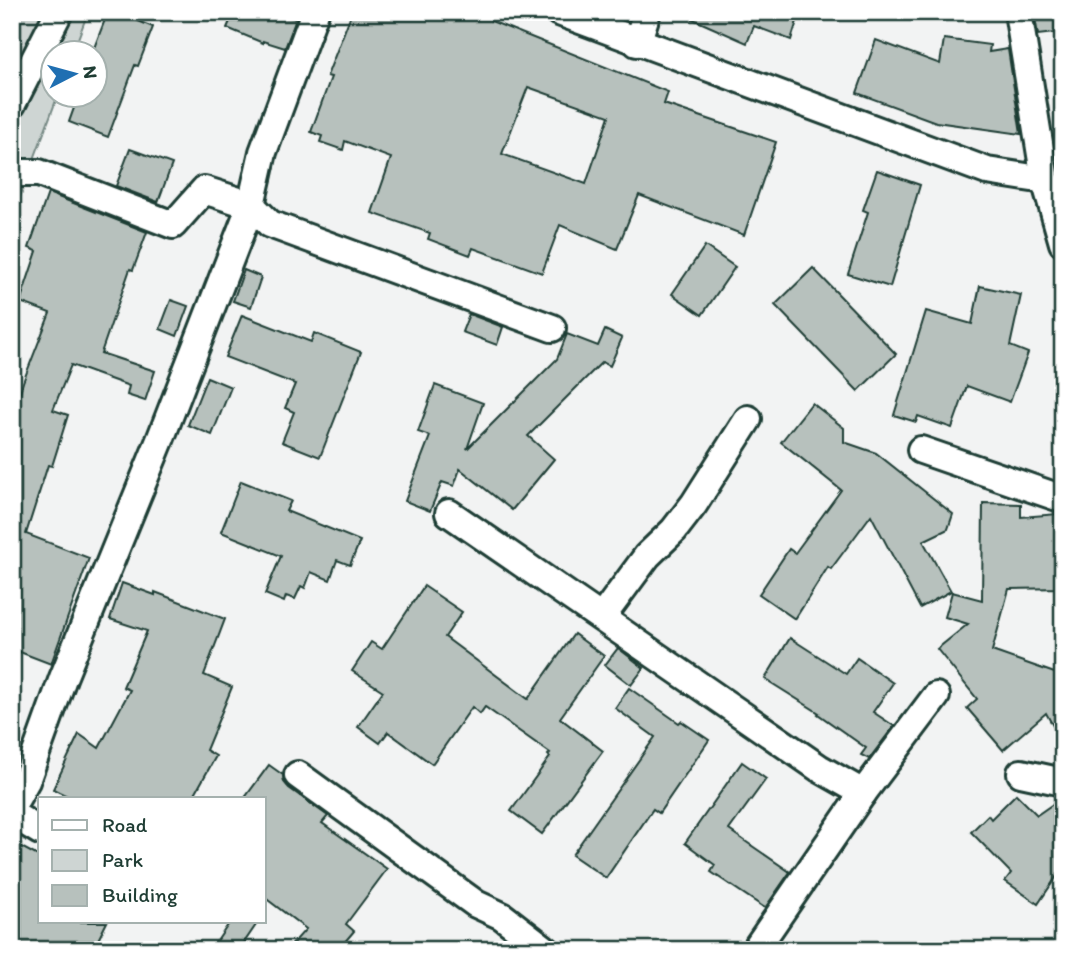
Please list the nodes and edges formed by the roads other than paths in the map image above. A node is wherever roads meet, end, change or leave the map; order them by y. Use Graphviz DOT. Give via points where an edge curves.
graph roads {
  1 [pos="59,12"];
  2 [pos="315,12"];
  3 [pos="559,12"];
  4 [pos="647,12"];
  5 [pos="1018,12"];
  6 [pos="637,43"];
  7 [pos="12,104"];
  8 [pos="12,173"];
  9 [pos="1045,180"];
  10 [pos="251,205"];
  11 [pos="1063,243"];
  12 [pos="552,328"];
  13 [pos="748,419"];
  14 [pos="921,450"];
  15 [pos="1063,499"];
  16 [pos="449,513"];
  17 [pos="602,617"];
  18 [pos="936,696"];
  19 [pos="1021,773"];
  20 [pos="298,775"];
  21 [pos="1063,782"];
  22 [pos="863,793"];
  23 [pos="12,806"];
  24 [pos="12,814"];
  25 [pos="38,830"];
  26 [pos="546,950"];
  27 [pos="755,950"];
  1 -- 7 [label="street"];
  2 -- 10 [label="street" via="263,152"];
  3 -- 6 [label="street"];
  4 -- 6 [label="street"];
  5 -- 9 [label="street"];
  6 -- 9 [label="street" via="987,172"];
  8 -- 10 [label="street" via="39,173 173,225 204,190"];
  9 -- 11 [label="street"];
  10 -- 12 [label="street" via="270,224"];
  10 -- 23 [label="street" via="26,781"];
  13 -- 17 [label="street" via="694,504 647,556"];
  14 -- 15 [label="street"];
  16 -- 17 [label="street"];
  17 -- 22 [label="street" via="819,768"];
  18 -- 22 [label="street"];
  19 -- 21 [label="street"];
  20 -- 26 [label="street"];
  22 -- 27 [label="street"];
  24 -- 25 [label="street"];
}
